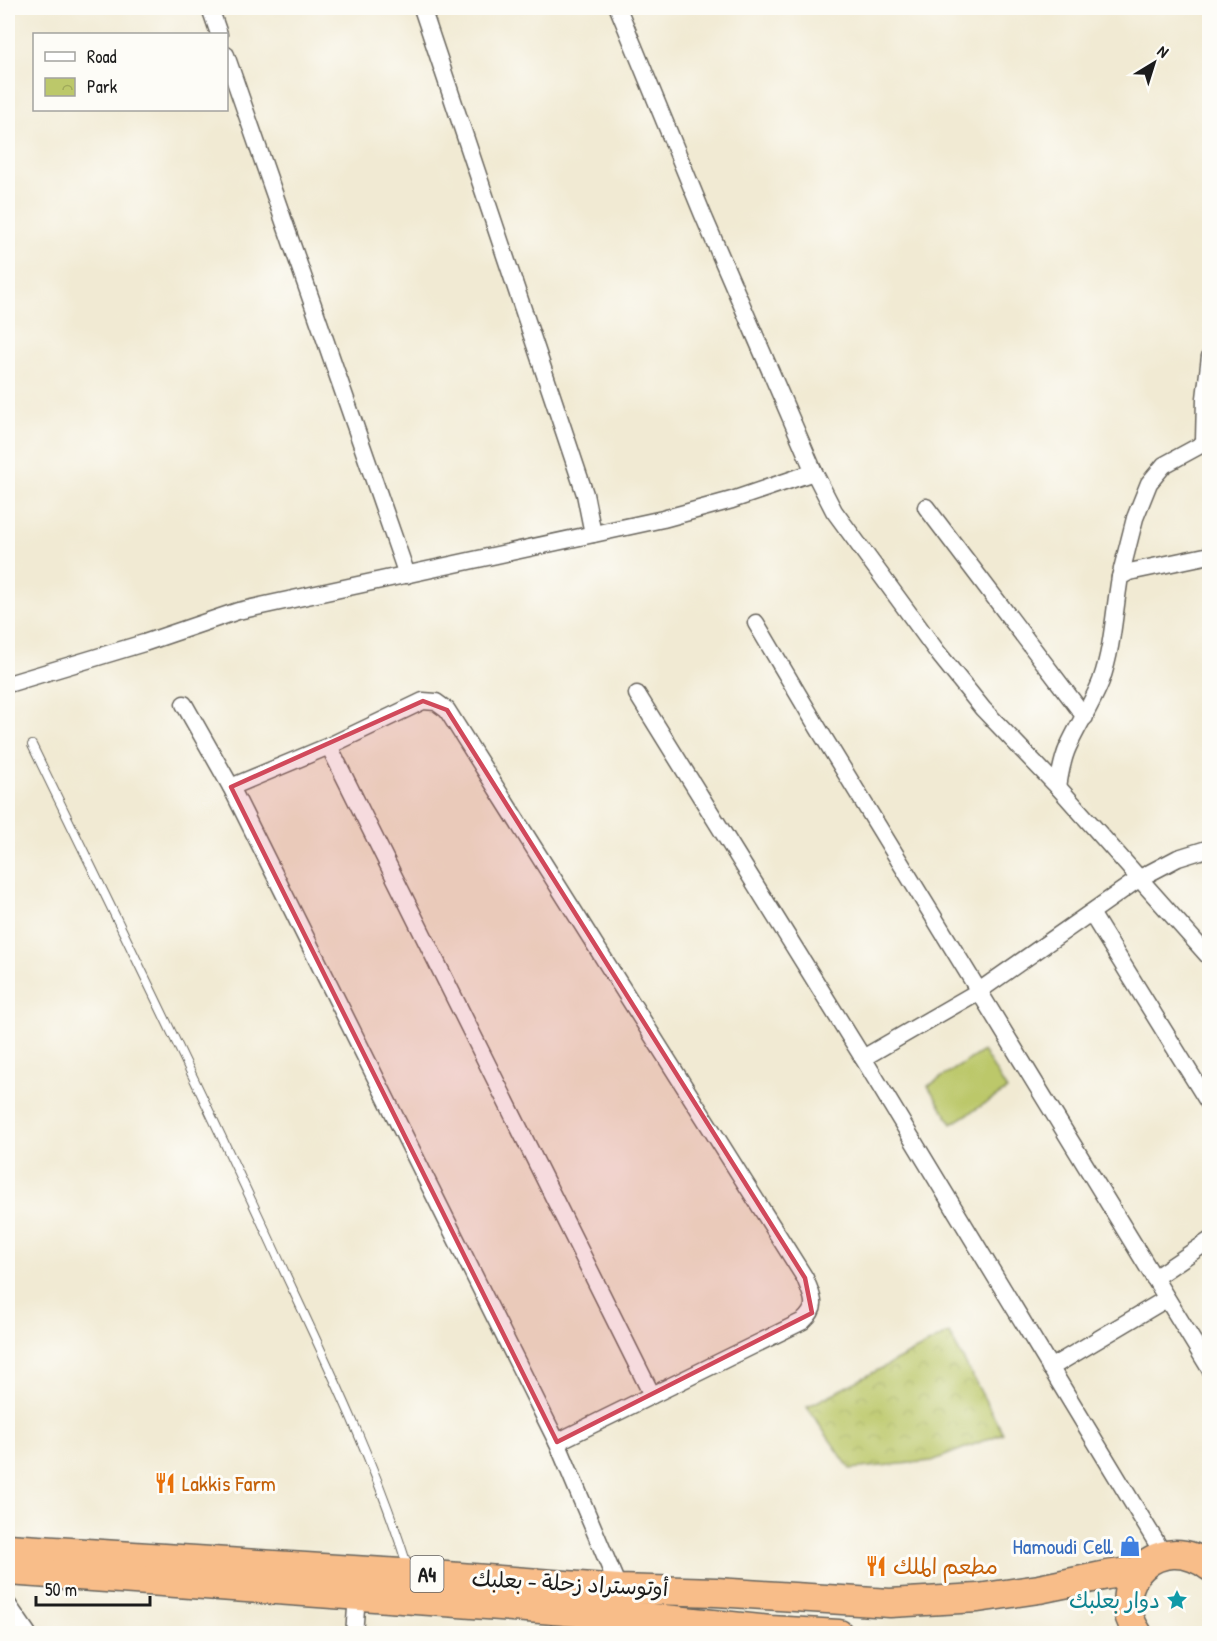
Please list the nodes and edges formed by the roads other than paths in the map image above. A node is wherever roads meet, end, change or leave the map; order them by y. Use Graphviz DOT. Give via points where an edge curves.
graph roads {
  1 [pos="210,8"];
  2 [pos="422,8"];
  3 [pos="618,8"];
  4 [pos="219,33"];
  5 [pos="228,61"];
  6 [pos="1209,356"];
  7 [pos="1206,440"];
  8 [pos="814,472"];
  9 [pos="926,507"];
  10 [pos="593,534"];
  11 [pos="1209,555"];
  12 [pos="407,575"];
  13 [pos="1120,577"];
  14 [pos="756,623"];
  15 [pos="8,684"];
  16 [pos="637,694"];
  17 [pos="184,704"];
  18 [pos="1085,717"];
  19 [pos="32,745"];
  20 [pos="329,746"];
  21 [pos="231,787"];
  22 [pos="1058,787"];
  23 [pos="1209,848"];
  24 [pos="1140,878"];
  25 [pos="1091,913"];
  26 [pos="1209,958"];
  27 [pos="979,990"];
  28 [pos="863,1058"];
  29 [pos="1209,1105"];
  30 [pos="1209,1240"];
  31 [pos="1154,1278"];
  32 [pos="1166,1299"];
  33 [pos="1050,1368"];
  34 [pos="1209,1369"];
  35 [pos="652,1395"];
  36 [pos="557,1442"];
  37 [pos="1209,1541"];
  38 [pos="8,1548"];
  39 [pos="1171,1554"];
  40 [pos="1209,1567"];
  41 [pos="8,1571"];
  42 [pos="1137,1571"];
  43 [pos="410,1574"];
  44 [pos="619,1588"];
  45 [pos="683,1590"];
  46 [pos="357,1596"];
  47 [pos="8,1605"];
  48 [pos="769,1617"];
  49 [pos="680,1627"];
  50 [pos="28,1634"];
  51 [pos="354,1634"];
  52 [pos="839,1634"];
  53 [pos="1138,1634"];
  1 -- 4 [label="street"];
  2 -- 10 [label="street" via="585,494"];
  3 -- 8 [label="street"];
  5 -- 12 [label="street"];
  6 -- 7 [label="street"];
  7 -- 13 [label="street" via="1164,465 1149,483 1135,518"];
  8 -- 10 [label="street" via="675,516"];
  8 -- 22 [label="street" via="834,511 938,653 983,709"];
  9 -- 18 [label="street"];
  10 -- 12 [label="street"];
  11 -- 13 [label="street"];
  12 -- 15 [label="street" via="238,611"];
  13 -- 18 [label="street" via="1112,642"];
  14 -- 27 [label="street"];
  16 -- 28 [label="street"];
  17 -- 21 [label="street"];
  18 -- 22 [label="street" via="1068,747"];
  19 -- 43 [label="lane" via="296,1296 364,1448"];
  20 -- 21 [label="street"];
  20 -- 35 [label="street"];
  20 -- 35 [label="street" via="423,701 436,702 447,710 805,1278 814,1305 803,1322"];
  21 -- 36 [label="street"];
  22 -- 24 [label="street"];
  23 -- 24 [label="street" via="1178,858"];
  24 -- 25 [label="street"];
  24 -- 26 [label="street"];
  25 -- 27 [label="street"];
  25 -- 29 [label="street"];
  27 -- 28 [label="street"];
  27 -- 31 [label="street"];
  28 -- 33 [label="street"];
  30 -- 31 [label="street"];
  31 -- 32 [label="street"];
  32 -- 33 [label="street"];
  32 -- 34 [label="street"];
  33 -- 39 [label="street"];
  35 -- 36 [label="street"];
  36 -- 44 [label="street"];
  37 -- 39 [label="highway, A4"];
  38 -- 43 [label="highway, أوتوستراد زحلة - بعلبك / A4"];
  39 -- 40 [label="highway" via="1190,1555"];
  39 -- 42 [label="highway, A4" via="1154,1558"];
  41 -- 46 [label="highway, أوتوستراد زحلة - بعلبك / A4"];
  42 -- 48 [label="highway, أوتوستراد زحلة - بعلبك / A4" via="978,1598 846,1601"];
  42 -- 53 [label="highway" via="1127,1598 1129,1617"];
  43 -- 44 [label="highway, أوتوستراد زحلة - بعلبك / A4"];
  44 -- 45 [label="highway, أوتوستراد زحلة - بعلبك / A4"];
  45 -- 48 [label="highway, أوتوستراد زحلة - بعلبك / A4"];
  45 -- 49 [label="street" via="678,1603"];
  46 -- 49 [label="highway, أوتوستراد زحلة - بعلبك / A4"];
  46 -- 51 [label="street"];
  47 -- 50 [label="street"];
  48 -- 49 [label="highway, أوتوستراد زحلة - بعلبك / A4"];
  48 -- 52 [label="highway, أوتوستراد زحلة - بعلبك / A4"];
}
